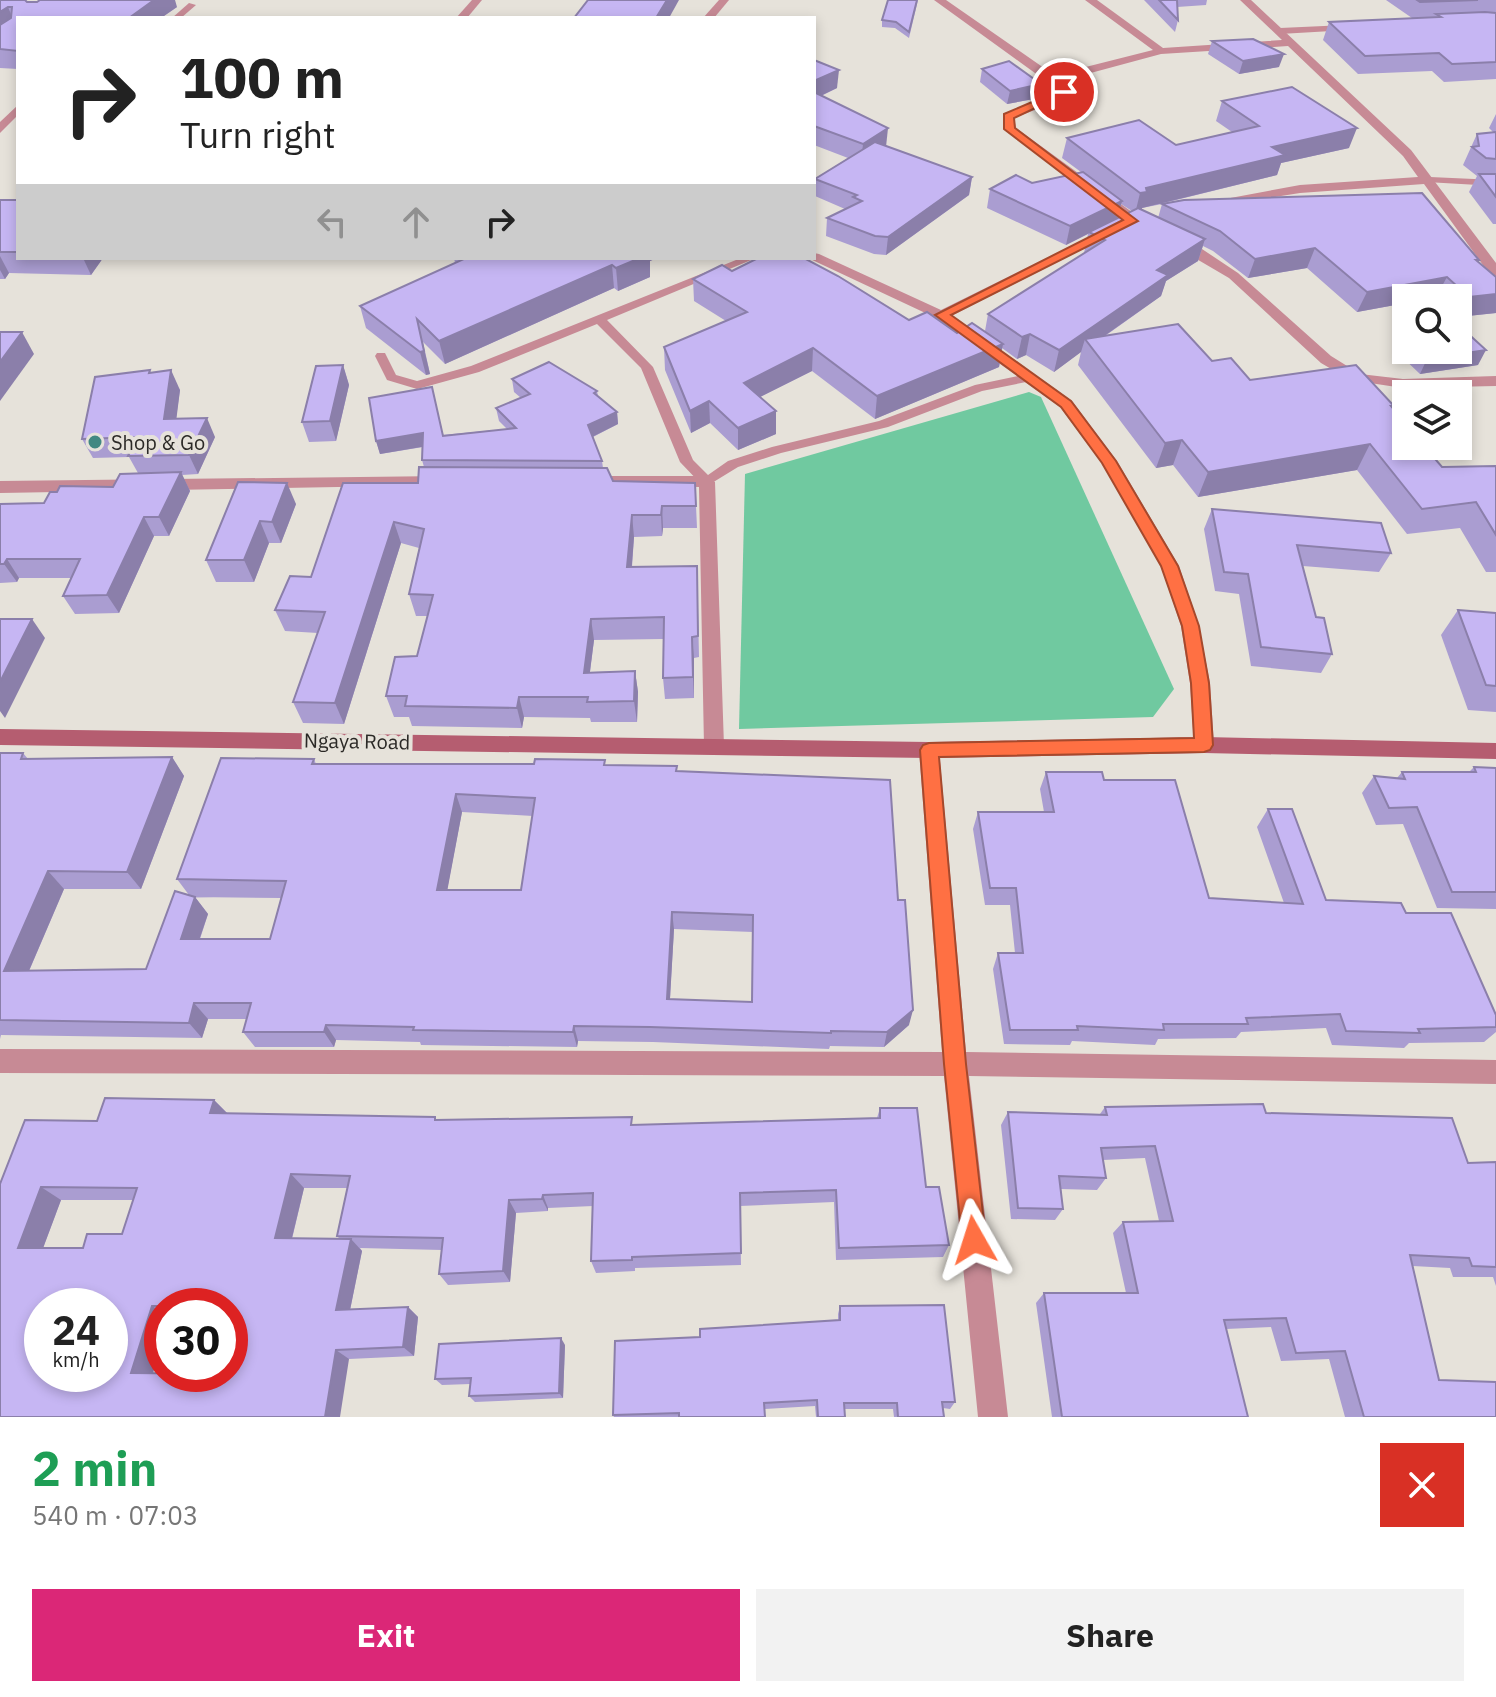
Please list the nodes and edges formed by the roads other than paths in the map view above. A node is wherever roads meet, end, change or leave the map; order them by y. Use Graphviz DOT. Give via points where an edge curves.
graph roads {
  1 [pos="477,0"];
  2 [pos="724,0"];
  3 [pos="939,0"];
  4 [pos="1090,0"];
  5 [pos="1245,0"];
  6 [pos="192,5"];
  7 [pos="178,16"];
  8 [pos="463,16"];
  9 [pos="710,16"];
  10 [pos="1360,28"];
  11 [pos="1280,31"];
  12 [pos="1292,43"];
  13 [pos="1161,51"];
  14 [pos="1054,79"];
  15 [pos="15,103"];
  16 [pos="0,129"];
  17 [pos="1430,180"];
  18 [pos="1496,183"];
  19 [pos="1208,206"];
  20 [pos="1162,215"];
  21 [pos="1132,221"];
  22 [pos="816,258"];
  23 [pos="746,260"];
  24 [pos="1496,273"];
  25 [pos="941,315"];
  26 [pos="600,320"];
  27 [pos="381,356"];
  28 [pos="1032,377"];
  29 [pos="1496,381"];
  30 [pos="455,481"];
  31 [pos="581,481"];
  32 [pos="707,482"];
  33 [pos="0,487"];
  34 [pos="0,737"];
  35 [pos="1204,745"];
  36 [pos="714,746"];
  37 [pos="929,750"];
  38 [pos="1496,751"];
  39 [pos="0,1061"];
  40 [pos="955,1064"];
  41 [pos="1496,1072"];
  42 [pos="993,1417"];
  1 -- 8 [label="street"];
  2 -- 9 [label="street"];
  3 -- 14 [label="street"];
  4 -- 13 [label="street"];
  5 -- 11 [label="street"];
  6 -- 7 [label="lane"];
  10 -- 11 [label="lane"];
  11 -- 12 [label="street"];
  12 -- 13 [label="street"];
  12 -- 17 [label="street"];
  13 -- 14 [label="street"];
  14 -- 21 [label="street" via="1063,88 1062,96 1008,116 1010,129"];
  15 -- 16 [label="street"];
  17 -- 18 [label="lane"];
  17 -- 19 [label="street" via="1300,189"];
  17 -- 24 [label="street"];
  20 -- 21 [label="street"];
  21 -- 25 [label="street"];
  21 -- 29 [label="street" via="1201,252 1334,366 1358,378"];
  22 -- 25 [label="street"];
  23 -- 26 [label="lane"];
  25 -- 28 [label="street"];
  26 -- 27 [label="lane" via="475,369 417,385 391,377"];
  26 -- 32 [label="lane" via="647,367 687,462"];
  28 -- 32 [label="lane" via="979,388 883,424 733,464"];
  28 -- 35 [label="street" via="1066,404 1109,461 1170,566 1190,626"];
  30 -- 33 [label="street"];
  31 -- 32 [label="street"];
  32 -- 36 [label="street"];
  34 -- 36 [label="street, Ngaya Road"];
  35 -- 37 [label="street, Ngaya Road"];
  35 -- 38 [label="street, Ngaya Road"];
  36 -- 37 [label="street, Ngaya Road"];
  37 -- 40 [label="street"];
  39 -- 40 [label="street"];
  40 -- 41 [label="street"];
  40 -- 42 [label="street"];
}
